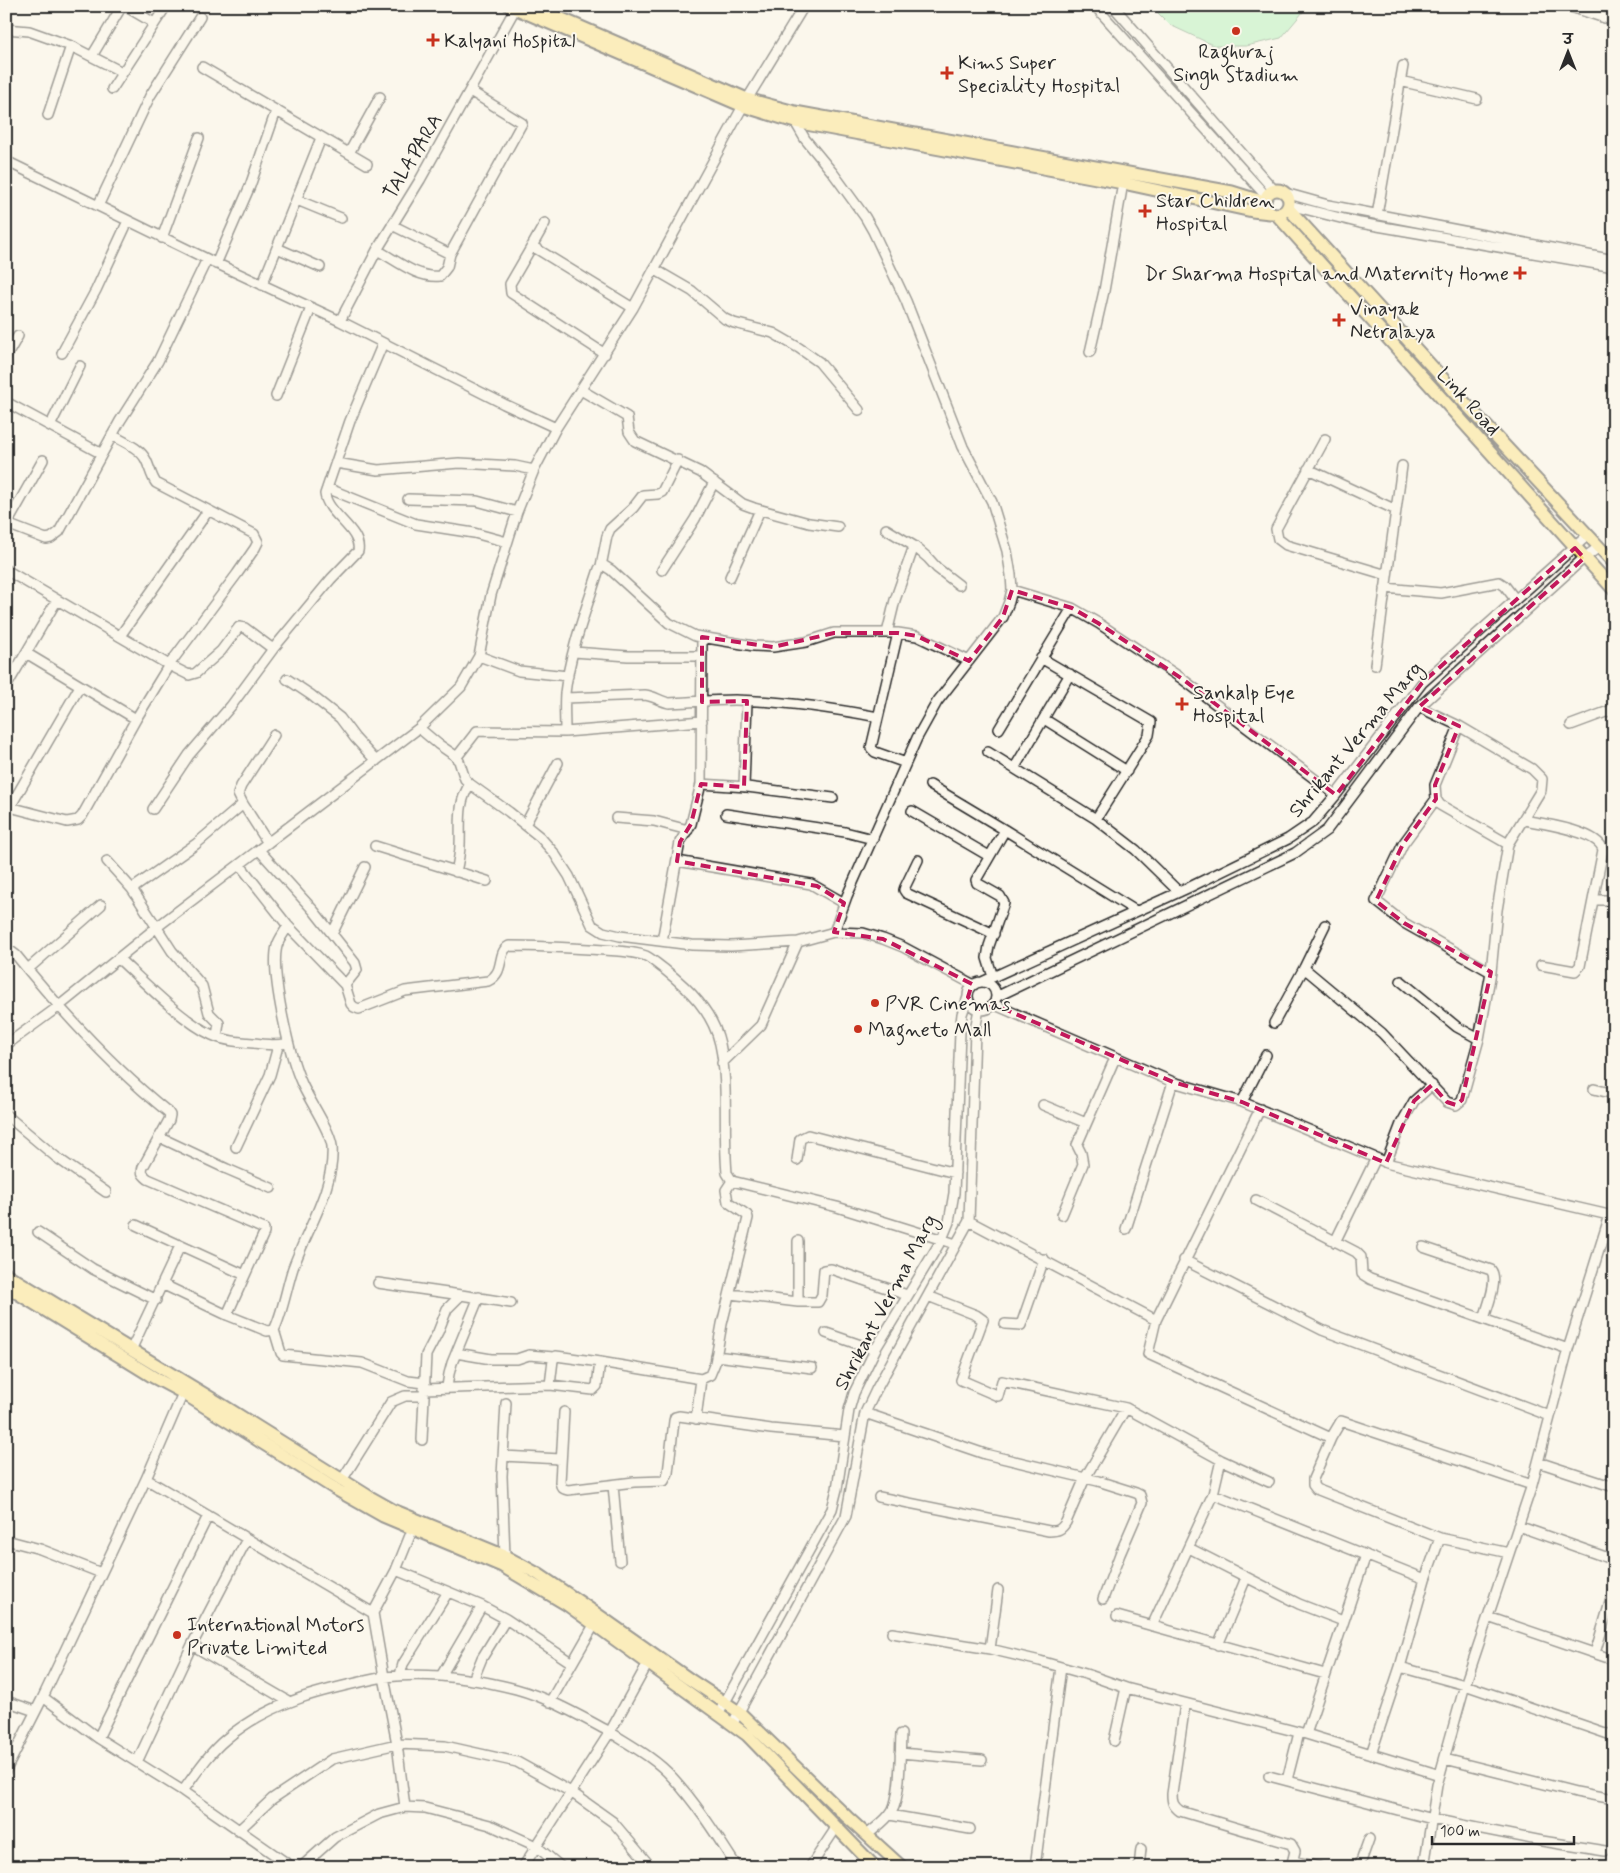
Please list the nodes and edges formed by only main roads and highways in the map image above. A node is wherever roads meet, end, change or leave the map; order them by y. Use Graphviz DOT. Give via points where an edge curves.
graph roads {
  1 [pos="532,6"];
  2 [pos="513,8"];
  3 [pos="745,102"];
  4 [pos="1270,203"];
  5 [pos="1289,206"];
  6 [pos="1614,562"];
  7 [pos="1614,590"];
  8 [pos="6,1274"];
  9 [pos="6,1286"];
  10 [pos="875,1867"];
  11 [pos="902,1867"];
  1 -- 3 [label="main road"];
  2 -- 3 [label="main road"];
  3 -- 4 [label="main road" via="1232,192"];
  3 -- 4 [label="main road" via="795,122 1123,183 1252,211"];
  4 -- 5 [label="main road" via="1285,212"];
  4 -- 5 [label="main road" via="1285,193"];
  4 -- 7 [label="main road, Link Road"];
  5 -- 6 [label="main road, Link Road" via="1464,403"];
  8 -- 11 [label="main road" via="393,1510 505,1556 538,1574 739,1712"];
  9 -- 10 [label="main road" via="336,1490 383,1516 502,1566 566,1604 747,1735"];
}
